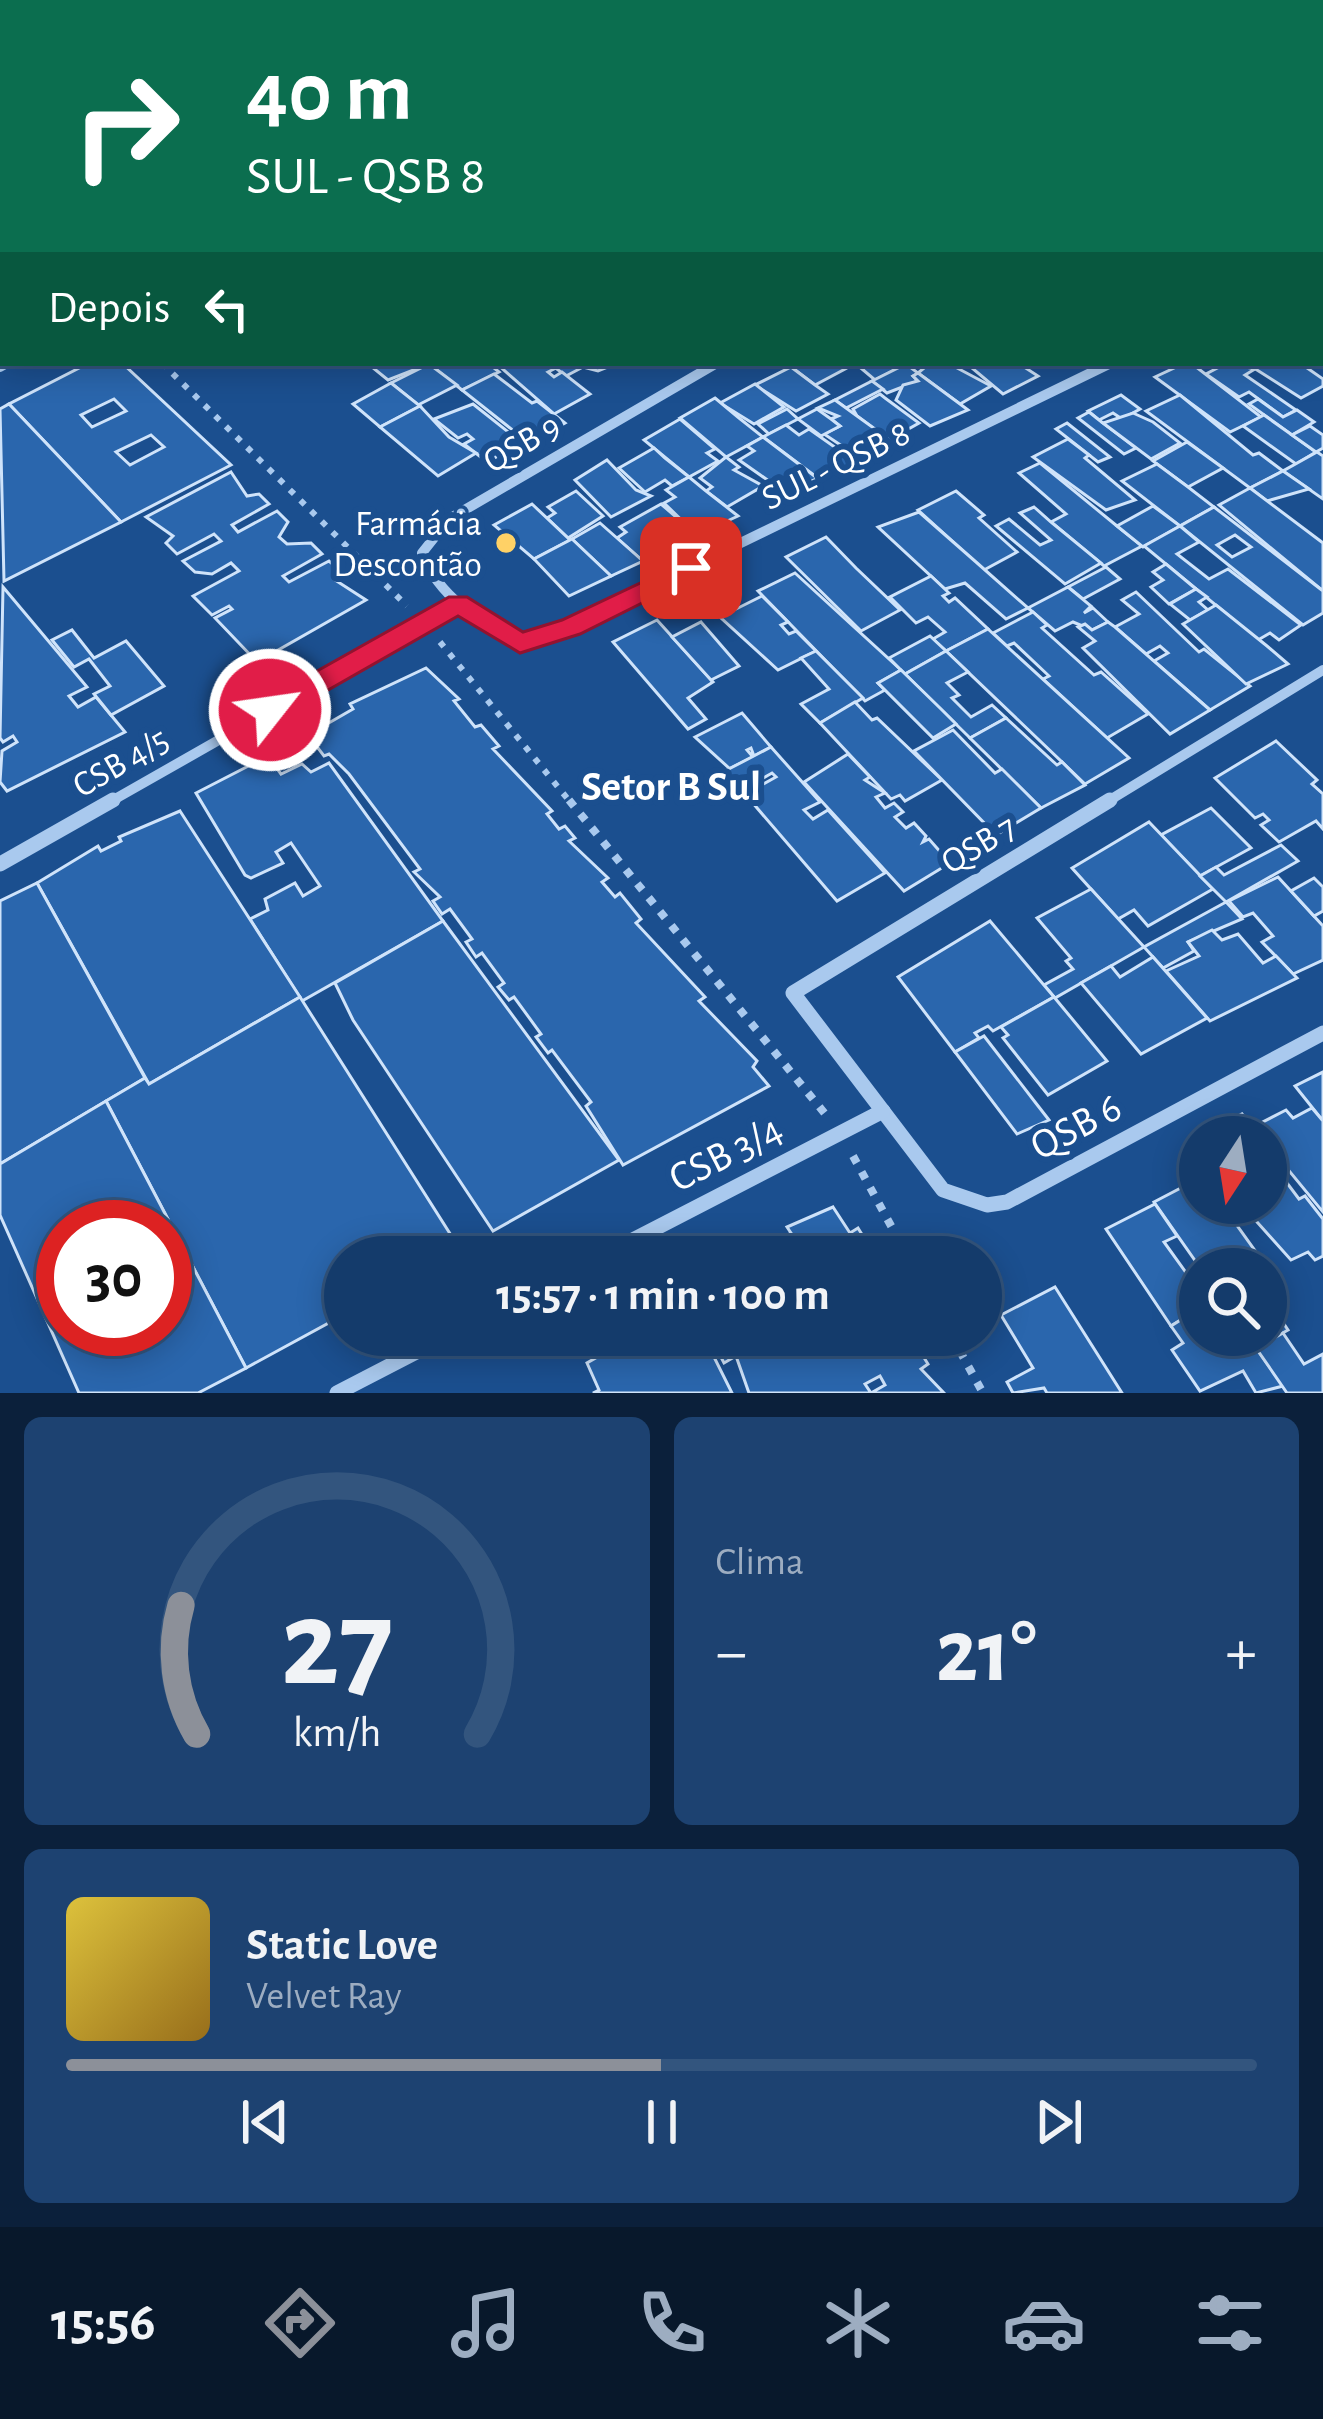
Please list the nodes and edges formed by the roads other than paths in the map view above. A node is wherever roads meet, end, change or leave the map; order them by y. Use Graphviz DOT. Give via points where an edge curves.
graph roads {
  1 [pos="712,366"];
  2 [pos="1105,366"];
  3 [pos="458,604"];
  4 [pos="1323,670"];
  5 [pos="0,864"];
  6 [pos="1323,1034"];
  7 [pos="883,1111"];
  8 [pos="640,1236"];
  9 [pos="408,1356"];
  10 [pos="337,1393"];
  1 -- 3 [label="street, QSB 9" via="449,519 422,553"];
  2 -- 3 [label="street, SUL - QSB 8" via="545,638 520,643"];
  3 -- 5 [label="street, CSB 4/5"];
  4 -- 7 [label="street, QSB 7" via="793,993"];
  6 -- 7 [label="street, QSB 6" via="1007,1202 987,1205 943,1190"];
  7 -- 8 [label="street, CSB 3/4"];
  9 -- 10 [label="street"];
}
